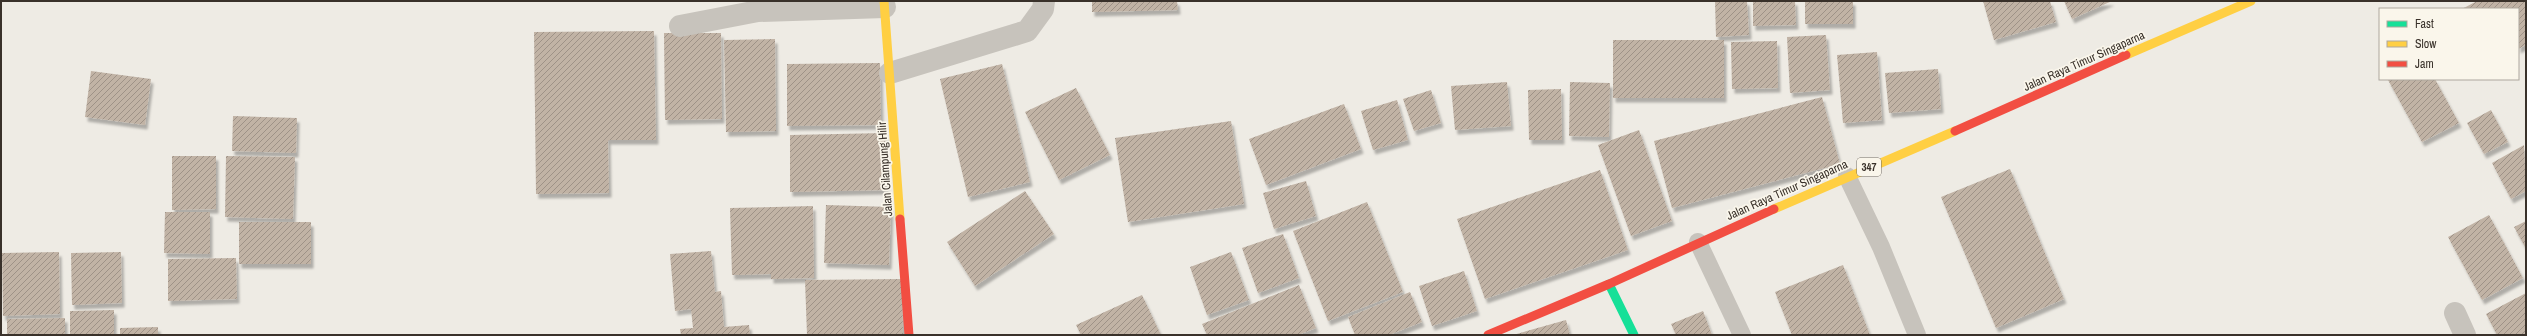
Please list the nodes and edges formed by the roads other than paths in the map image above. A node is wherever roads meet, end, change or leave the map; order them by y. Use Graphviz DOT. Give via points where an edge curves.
graph roads {
  1 [pos="1044,1"];
  2 [pos="2250,1"];
  3 [pos="884,4"];
  4 [pos="680,26"];
  5 [pos="890,73"];
  6 [pos="1847,176"];
  7 [pos="1698,242"];
  8 [pos="1609,284"];
  9 [pos="2455,313"];
  10 [pos="909,335"];
  11 [pos="1488,335"];
  12 [pos="1634,335"];
  13 [pos="1742,335"];
  14 [pos="1917,335"];
  15 [pos="2464,335"];
  1 -- 5 [label="street" via="1043,9 1026,31"];
  2 -- 6 [label="main road, Jalan Raya Timur Singaparna / 347" via="1926,144"];
  3 -- 4 [label="street" via="758,11"];
  3 -- 5 [label="main road, Jalan Cilampung Hilir"];
  5 -- 10 [label="main road, Jalan Cilampung Hilir"];
  6 -- 7 [label="main road, Jalan Raya Timur Singaparna / 347"];
  6 -- 14 [label="lane" via="1881,247"];
  7 -- 8 [label="main road, Jalan Raya Timur Singaparna / 347"];
  7 -- 13 [label="lane"];
  8 -- 11 [label="main road, Jalan Raya Timur Singaparna / 347"];
  8 -- 12 [label="main road"];
  9 -- 15 [label="street"];
}
